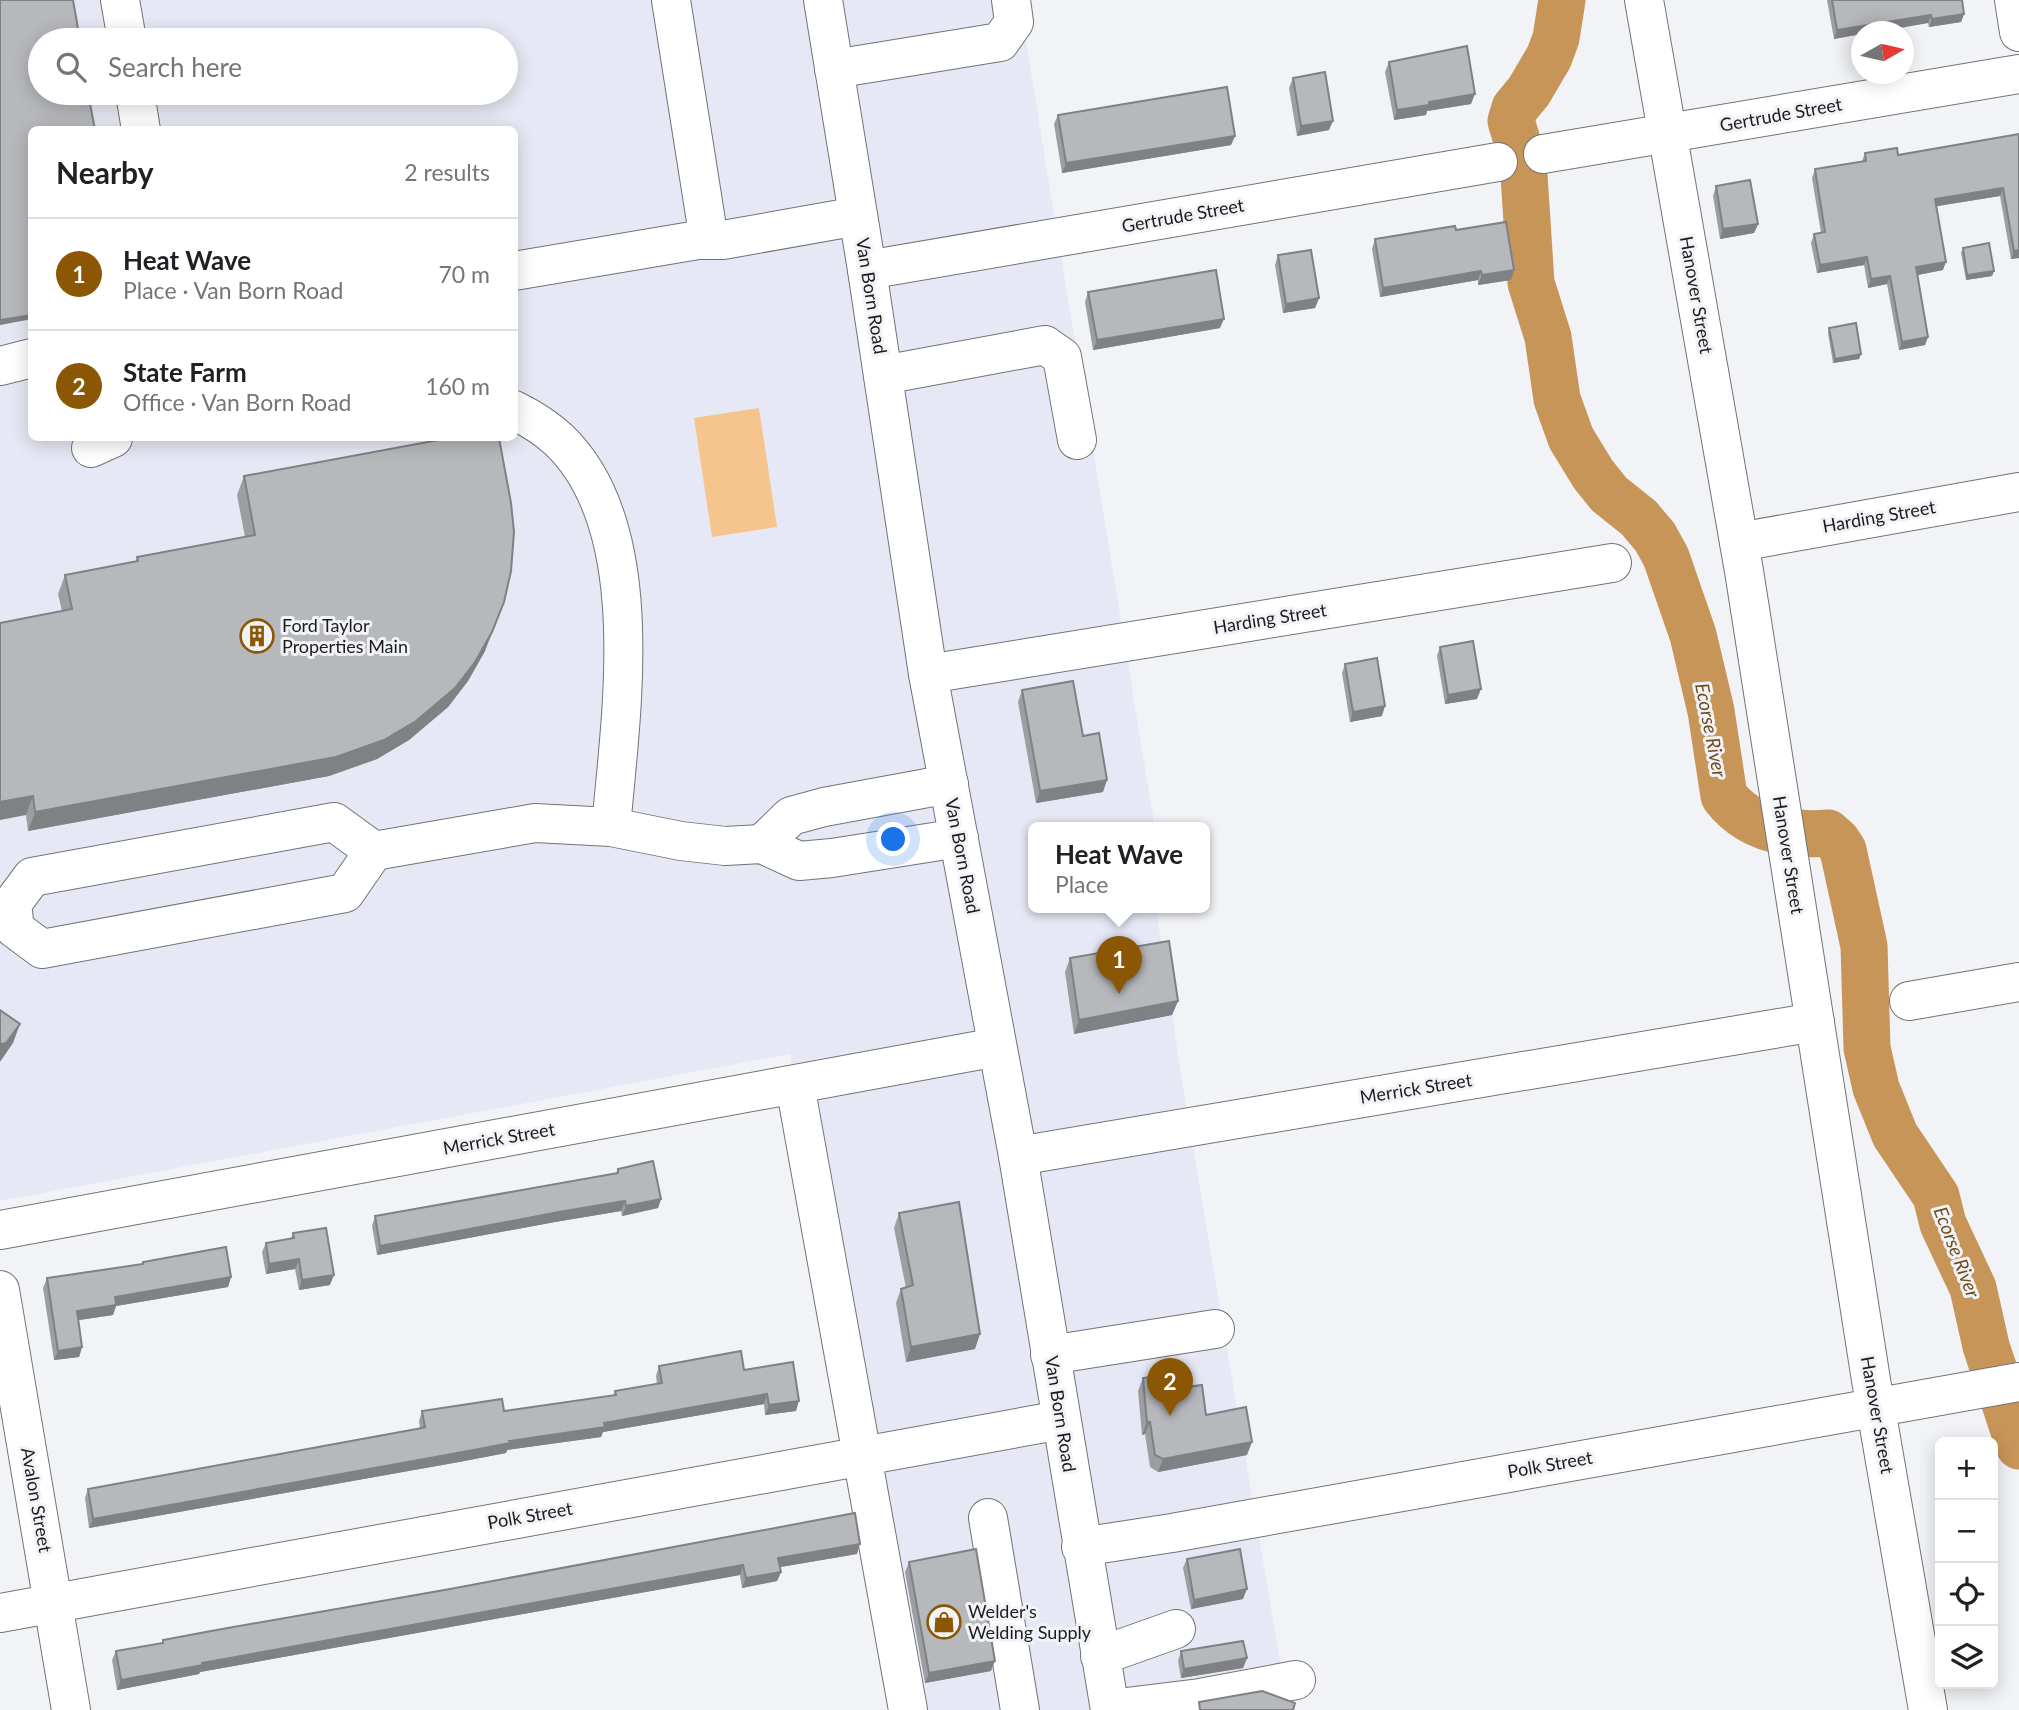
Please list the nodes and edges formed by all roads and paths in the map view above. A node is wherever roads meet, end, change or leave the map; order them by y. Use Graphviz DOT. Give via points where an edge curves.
graph roads {
  1 [pos="120,0"];
  2 [pos="671,0"];
  3 [pos="823,0"];
  4 [pos="1011,0"];
  5 [pos="1644,0"];
  6 [pos="2014,0"];
  7 [pos="125,28"];
  8 [pos="2019,32"];
  9 [pos="834,69"];
  10 [pos="2019,74"];
  11 [pos="137,105"];
  12 [pos="140,126"];
  13 [pos="1668,134"];
  14 [pos="1543,154"];
  15 [pos="1498,162"];
  16 [pos="858,216"];
  17 [pos="709,240"];
  18 [pos="518,270"];
  19 [pos="867,270"];
  20 [pos="883,375"];
  21 [pos="518,412"];
  22 [pos="1077,440"];
  23 [pos="2019,492"];
  24 [pos="1739,542"];
  25 [pos="1612,563"];
  26 [pos="928,674"];
  27 [pos="949,784"];
  28 [pos="611,827"];
  29 [pos="959,838"];
  30 [pos="762,844"];
  31 [pos="374,851"];
  32 [pos="2019,982"];
  33 [pos="1909,1001"];
  34 [pos="1815,1022"];
  35 [pos="998,1048"];
  36 [pos="795,1084"];
  37 [pos="1018,1156"];
  38 [pos="0,1230"];
  39 [pos="0,1290"];
  40 [pos="1214,1329"];
  41 [pos="1050,1355"];
  42 [pos="2019,1382"];
  43 [pos="1876,1408"];
  44 [pos="1061,1420"];
  45 [pos="863,1456"];
  46 [pos="988,1518"];
  47 [pos="1082,1547"];
  48 [pos="53,1603"];
  49 [pos="0,1613"];
  50 [pos="1176,1629"];
  51 [pos="1100,1656"];
  52 [pos="1296,1680"];
  53 [pos="1110,1709"];
  54 [pos="71,1710"];
  55 [pos="908,1710"];
  56 [pos="1020,1710"];
  57 [pos="1928,1710"];
  1 -- 7 [label="street"];
  2 -- 17 [label="street"];
  3 -- 9 [label="street, Van Born Road"];
  4 -- 9 [label="street" via="1014,22 1000,42"];
  5 -- 13 [label="street, Hanover Street"];
  6 -- 8 [label="street"];
  9 -- 16 [label="street, Van Born Road"];
  10 -- 13 [label="street, Gertrude Street"];
  11 -- 12 [label="street"];
  13 -- 14 [label="street, Gertrude Street"];
  13 -- 24 [label="street, Hanover Street"];
  15 -- 19 [label="street, Gertrude Street"];
  16 -- 17 [label="street"];
  16 -- 19 [label="street, Van Born Road"];
  17 -- 18 [label="street"];
  19 -- 20 [label="street, Van Born Road"];
  20 -- 22 [label="street" via="1045,345 1062,356"];
  20 -- 26 [label="street, Van Born Road"];
  21 -- 28 [label="street" via="559,440 579,464 614,544 624,631"];
  23 -- 24 [label="street, Harding Street"];
  24 -- 34 [label="street, Hanover Street"];
  25 -- 26 [label="street, Harding Street"];
  26 -- 27 [label="street, Van Born Road"];
  27 -- 29 [label="street, Van Born Road"];
  27 -- 30 [label="street" via="792,816"];
  28 -- 30 [label="street" via="725,846"];
  28 -- 31 [label="street" via="535,822"];
  29 -- 30 [label="street" via="799,861"];
  29 -- 35 [label="street, Van Born Road"];
  31 -- 31 [label="street" via="334,822 32,877 12,904 15,929 42,948 345,893"];
  32 -- 33 [label="street"];
  34 -- 37 [label="street, Merrick Street"];
  34 -- 43 [label="street, Hanover Street"];
  35 -- 36 [label="street, Merrick Street"];
  35 -- 37 [label="street, Van Born Road"];
  36 -- 38 [label="street, Merrick Street"];
  36 -- 45 [label="street"];
  37 -- 41 [label="street, Van Born Road"];
  39 -- 48 [label="street, Avalon Street"];
  40 -- 41 [label="street"];
  41 -- 44 [label="street, Van Born Road"];
  42 -- 43 [label="street, Polk Street"];
  43 -- 47 [label="street, Polk Street"];
  43 -- 57 [label="street, Hanover Street"];
  44 -- 45 [label="street, Polk Street"];
  44 -- 47 [label="street, Van Born Road"];
  45 -- 48 [label="street, Polk Street"];
  45 -- 55 [label="street"];
  46 -- 56 [label="street"];
  47 -- 51 [label="street, Van Born Road"];
  48 -- 49 [label="street, Polk Street"];
  48 -- 54 [label="street, Avalon Street"];
  50 -- 51 [label="street"];
  51 -- 53 [label="street, Van Born Road"];
  52 -- 53 [label="street"];
}
